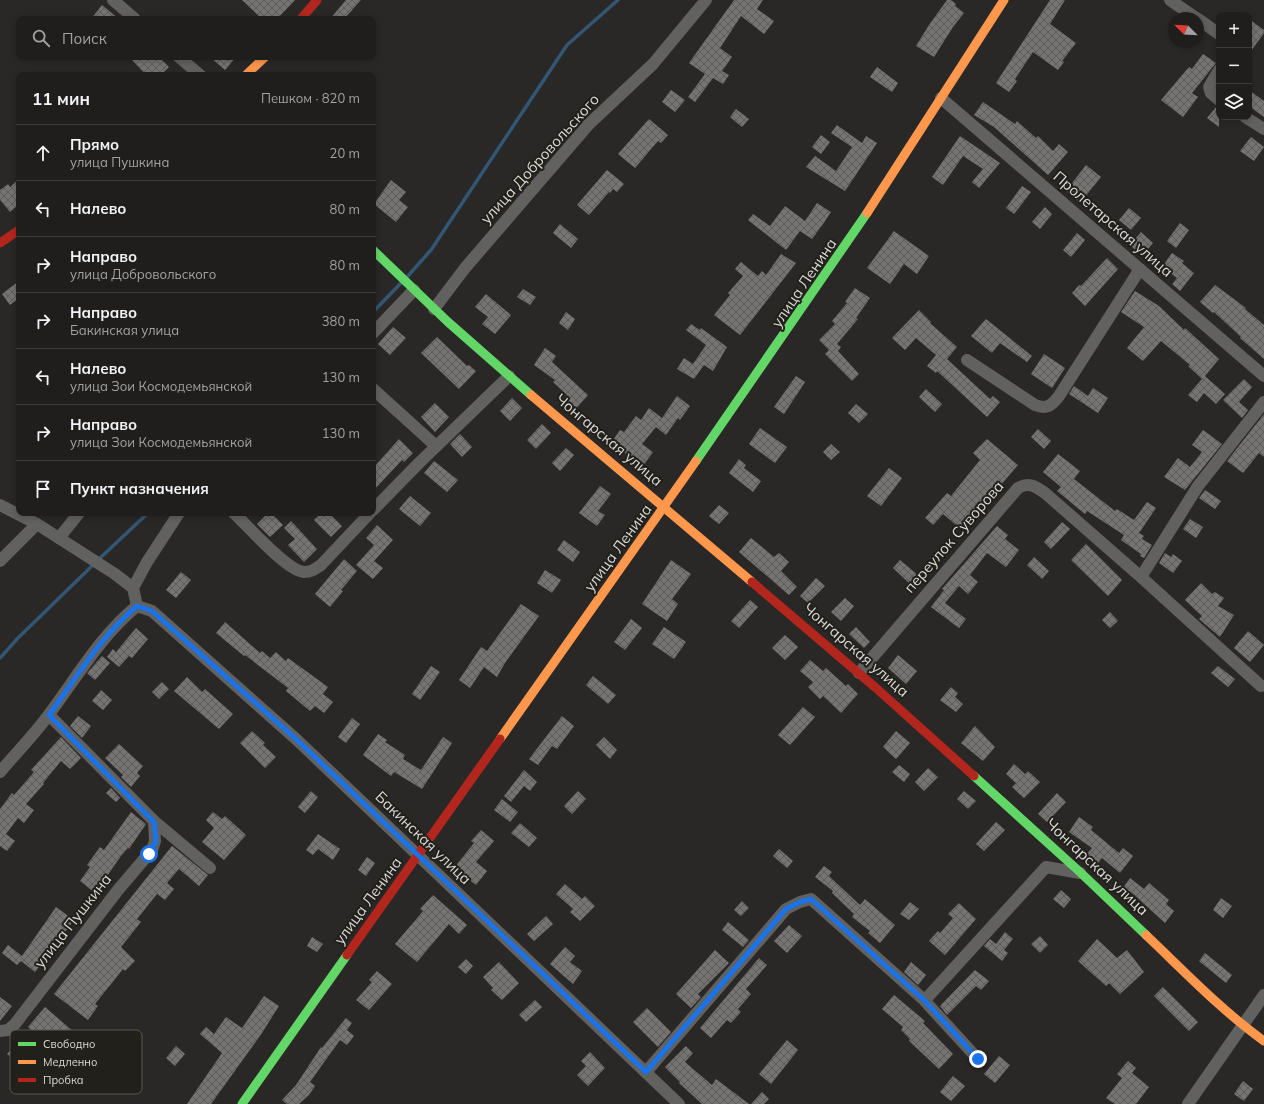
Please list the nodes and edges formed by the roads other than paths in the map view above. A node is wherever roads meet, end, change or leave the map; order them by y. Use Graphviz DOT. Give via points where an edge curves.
graph roads {
  1 [pos="113,0"];
  2 [pos="317,0"];
  3 [pos="706,0"];
  4 [pos="1004,0"];
  5 [pos="1170,0"];
  6 [pos="1187,12"];
  7 [pos="132,16"];
  8 [pos="304,16"];
  9 [pos="1204,24"];
  10 [pos="1216,32"];
  11 [pos="182,60"];
  12 [pos="263,60"];
  13 [pos="196,72"];
  14 [pos="249,72"];
  15 [pos="1216,75"];
  16 [pos="1216,97"];
  17 [pos="941,98"];
  18 [pos="1250,120"];
  19 [pos="1264,129"];
  20 [pos="16,232"];
  21 [pos="0,243"];
  22 [pos="376,253"];
  23 [pos="1140,269"];
  24 [pos="416,292"];
  25 [pos="434,309"];
  26 [pos="376,330"];
  27 [pos="967,360"];
  28 [pos="509,376"];
  29 [pos="1264,376"];
  30 [pos="376,392"];
  31 [pos="1264,402"];
  32 [pos="436,446"];
  33 [pos="0,505"];
  34 [pos="376,507"];
  35 [pos="664,508"];
  36 [pos="16,513"];
  37 [pos="21,516"];
  38 [pos="77,516"];
  39 [pos="177,516"];
  40 [pos="237,516"];
  41 [pos="367,516"];
  42 [pos="37,524"];
  43 [pos="59,538"];
  44 [pos="0,561"];
  45 [pos="1141,577"];
  46 [pos="133,588"];
  47 [pos="137,606"];
  48 [pos="859,673"];
  49 [pos="1261,686"];
  50 [pos="49,715"];
  51 [pos="0,772"];
  52 [pos="154,822"];
  53 [pos="418,856"];
  54 [pos="210,868"];
  55 [pos="1081,873"];
  56 [pos="1264,994"];
  57 [pos="925,1000"];
  58 [pos="1243,1026"];
  59 [pos="0,1031"];
  60 [pos="1264,1041"];
  61 [pos="978,1059"];
  62 [pos="646,1072"];
  63 [pos="242,1104"];
  64 [pos="679,1104"];
  65 [pos="1188,1104"];
  1 -- 7 [label="street"];
  2 -- 8 [label="street"];
  3 -- 25 [label="street, улица Добровольского" via="653,64 589,124"];
  4 -- 17 [label="street, улица Ленина"];
  5 -- 6 [label="street"];
  9 -- 10 [label="street"];
  11 -- 13 [label="street"];
  12 -- 14 [label="street"];
  15 -- 16 [label="street" via="1209,87"];
  17 -- 23 [label="street, Пролетарская улица"];
  17 -- 35 [label="street, улица Ленина" via="848,243"];
  18 -- 19 [label="street"];
  20 -- 21 [label="street"];
  22 -- 24 [label="street, Чонгарская улица"];
  23 -- 27 [label="street" via="1051,406 1041,408 1035,405"];
  23 -- 29 [label="street, Пролетарская улица"];
  24 -- 25 [label="street, Чонгарская улица"];
  24 -- 26 [label="street"];
  25 -- 28 [label="street, Чонгарская улица"];
  28 -- 32 [label="street"];
  28 -- 35 [label="street, Чонгарская улица"];
  30 -- 32 [label="street"];
  31 -- 45 [label="street" via="1198,486"];
  32 -- 34 [label="street"];
  33 -- 36 [label="street"];
  35 -- 48 [label="street, Чонгарская улица"];
  35 -- 53 [label="street, улица Ленина"];
  37 -- 42 [label="street"];
  38 -- 43 [label="street"];
  39 -- 46 [label="street"];
  40 -- 41 [label="street" via="288,565 303,572 312,571 321,565"];
  42 -- 43 [label="street"];
  42 -- 44 [label="street"];
  43 -- 46 [label="street"];
  45 -- 48 [label="street, переулок Суворова" via="1040,489 1025,484 1018,488"];
  45 -- 49 [label="street, переулок Суворова"];
  46 -- 47 [label="street"];
  47 -- 50 [label="street" via="99,646"];
  47 -- 53 [label="street, Бакинская улица" via="152,611 168,625 296,739"];
  48 -- 55 [label="street, Чонгарская улица"];
  50 -- 51 [label="street"];
  50 -- 52 [label="street"];
  52 -- 54 [label="street"];
  52 -- 59 [label="street, улица Пушкина" via="156,841 152,850 113,896 15,1024 8,1030"];
  53 -- 62 [label="street, Бакинская улица"];
  53 -- 63 [label="street, улица Ленина"];
  55 -- 57 [label="street" via="1046,867"];
  55 -- 58 [label="street, Чонгарская улица"];
  56 -- 58 [label="street"];
  57 -- 61 [label="street"];
  57 -- 62 [label="street" via="811,899 786,909"];
  58 -- 60 [label="street, Чонгарская улица"];
  58 -- 65 [label="street"];
  62 -- 64 [label="street, Бакинская улица"];
}
